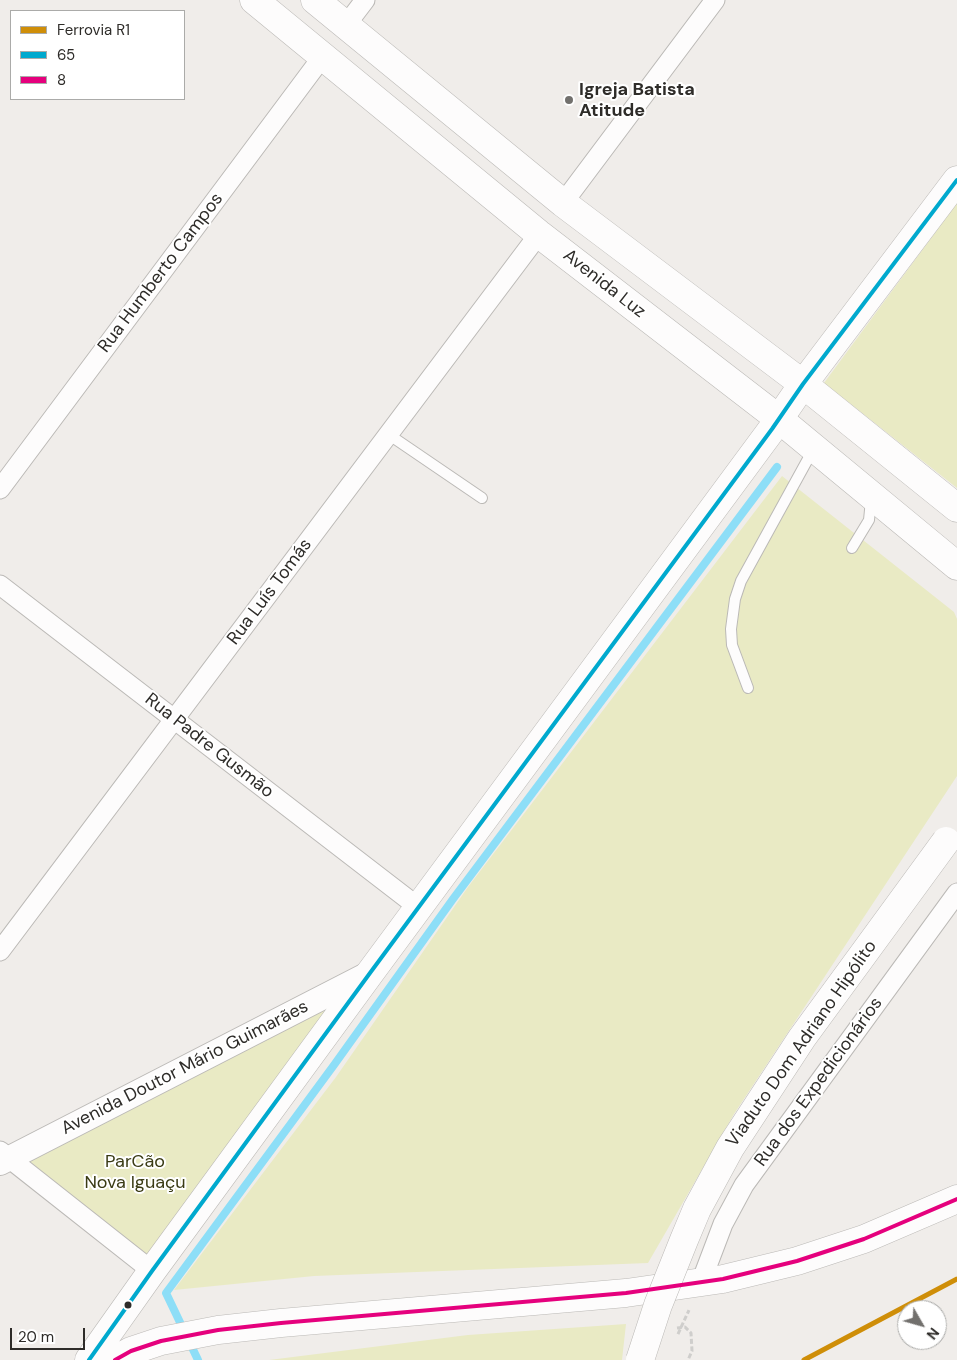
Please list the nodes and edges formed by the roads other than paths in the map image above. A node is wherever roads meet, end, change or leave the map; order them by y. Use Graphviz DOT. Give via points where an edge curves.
graph roads {
  1 [pos="254,0"];
  2 [pos="315,0"];
  3 [pos="365,0"];
  4 [pos="715,0"];
  5 [pos="346,25"];
  6 [pos="323,56"];
  7 [pos="957,180"];
  8 [pos="562,203"];
  9 [pos="539,234"];
  10 [pos="803,384"];
  11 [pos="779,419"];
  12 [pos="388,434"];
  13 [pos="814,448"];
  14 [pos="0,489"];
  15 [pos="872,494"];
  16 [pos="482,498"];
  17 [pos="957,508"];
  18 [pos="852,548"];
  19 [pos="957,566"];
  20 [pos="0,585"];
  21 [pos="748,688"];
  22 [pos="174,720"];
  23 [pos="952,834"];
  24 [pos="957,893"];
  25 [pos="418,907"];
  26 [pos="0,951"];
  27 [pos="370,973"];
  28 [pos="3,1158"];
  29 [pos="957,1198"];
  30 [pos="152,1271"];
  31 [pos="700,1282"];
  32 [pos="130,1302"];
  33 [pos="161,1341"];
  34 [pos="89,1360"];
  35 [pos="115,1360"];
  36 [pos="640,1360"];
  1 -- 6 [label="main road, Avenida Luz"];
  2 -- 5 [label="main road"];
  3 -- 5 [label="street"];
  4 -- 8 [label="street"];
  5 -- 8 [label="main road"];
  6 -- 9 [label="main road, Avenida Luz"];
  6 -- 14 [label="street, Rua Humberto Campos"];
  7 -- 10 [label="main road"];
  8 -- 10 [label="main road"];
  9 -- 11 [label="main road, Avenida Luz"];
  9 -- 12 [label="street, Rua Luís Tomás"];
  10 -- 11 [label="main road"];
  10 -- 17 [label="main road"];
  11 -- 13 [label="main road, Avenida Luz"];
  11 -- 25 [label="main road"];
  12 -- 16 [label="lane"];
  12 -- 22 [label="street, Rua Luís Tomás"];
  13 -- 15 [label="main road, Avenida Luz"];
  13 -- 21 [label="lane" via="735,599 732,645"];
  15 -- 18 [label="lane" via="869,520"];
  15 -- 19 [label="main road, Avenida Luz"];
  20 -- 22 [label="street, Rua Padre Gusmão"];
  22 -- 25 [label="street, Rua Padre Gusmão"];
  22 -- 26 [label="street, Rua Luís Tomás"];
  23 -- 36 [label="main road, Viaduto Dom Adriano Hipólito, bridge" via="802,1038 730,1148 697,1209 658,1304"];
  24 -- 31 [label="street, Rua dos Expedicionários" via="744,1185 723,1224"];
  25 -- 27 [label="main road"];
  27 -- 28 [label="street, Avenida Doutor Mário Guimarães"];
  27 -- 30 [label="main road"];
  28 -- 30 [label="street"];
  29 -- 31 [label="main road" via="864,1239 797,1261"];
  30 -- 32 [label="main road"];
  31 -- 33 [label="main road" via="626,1293 281,1323"];
  32 -- 33 [label="main road" via="132,1317 139,1330"];
  32 -- 34 [label="main road"];
  33 -- 35 [label="main road"];
}
